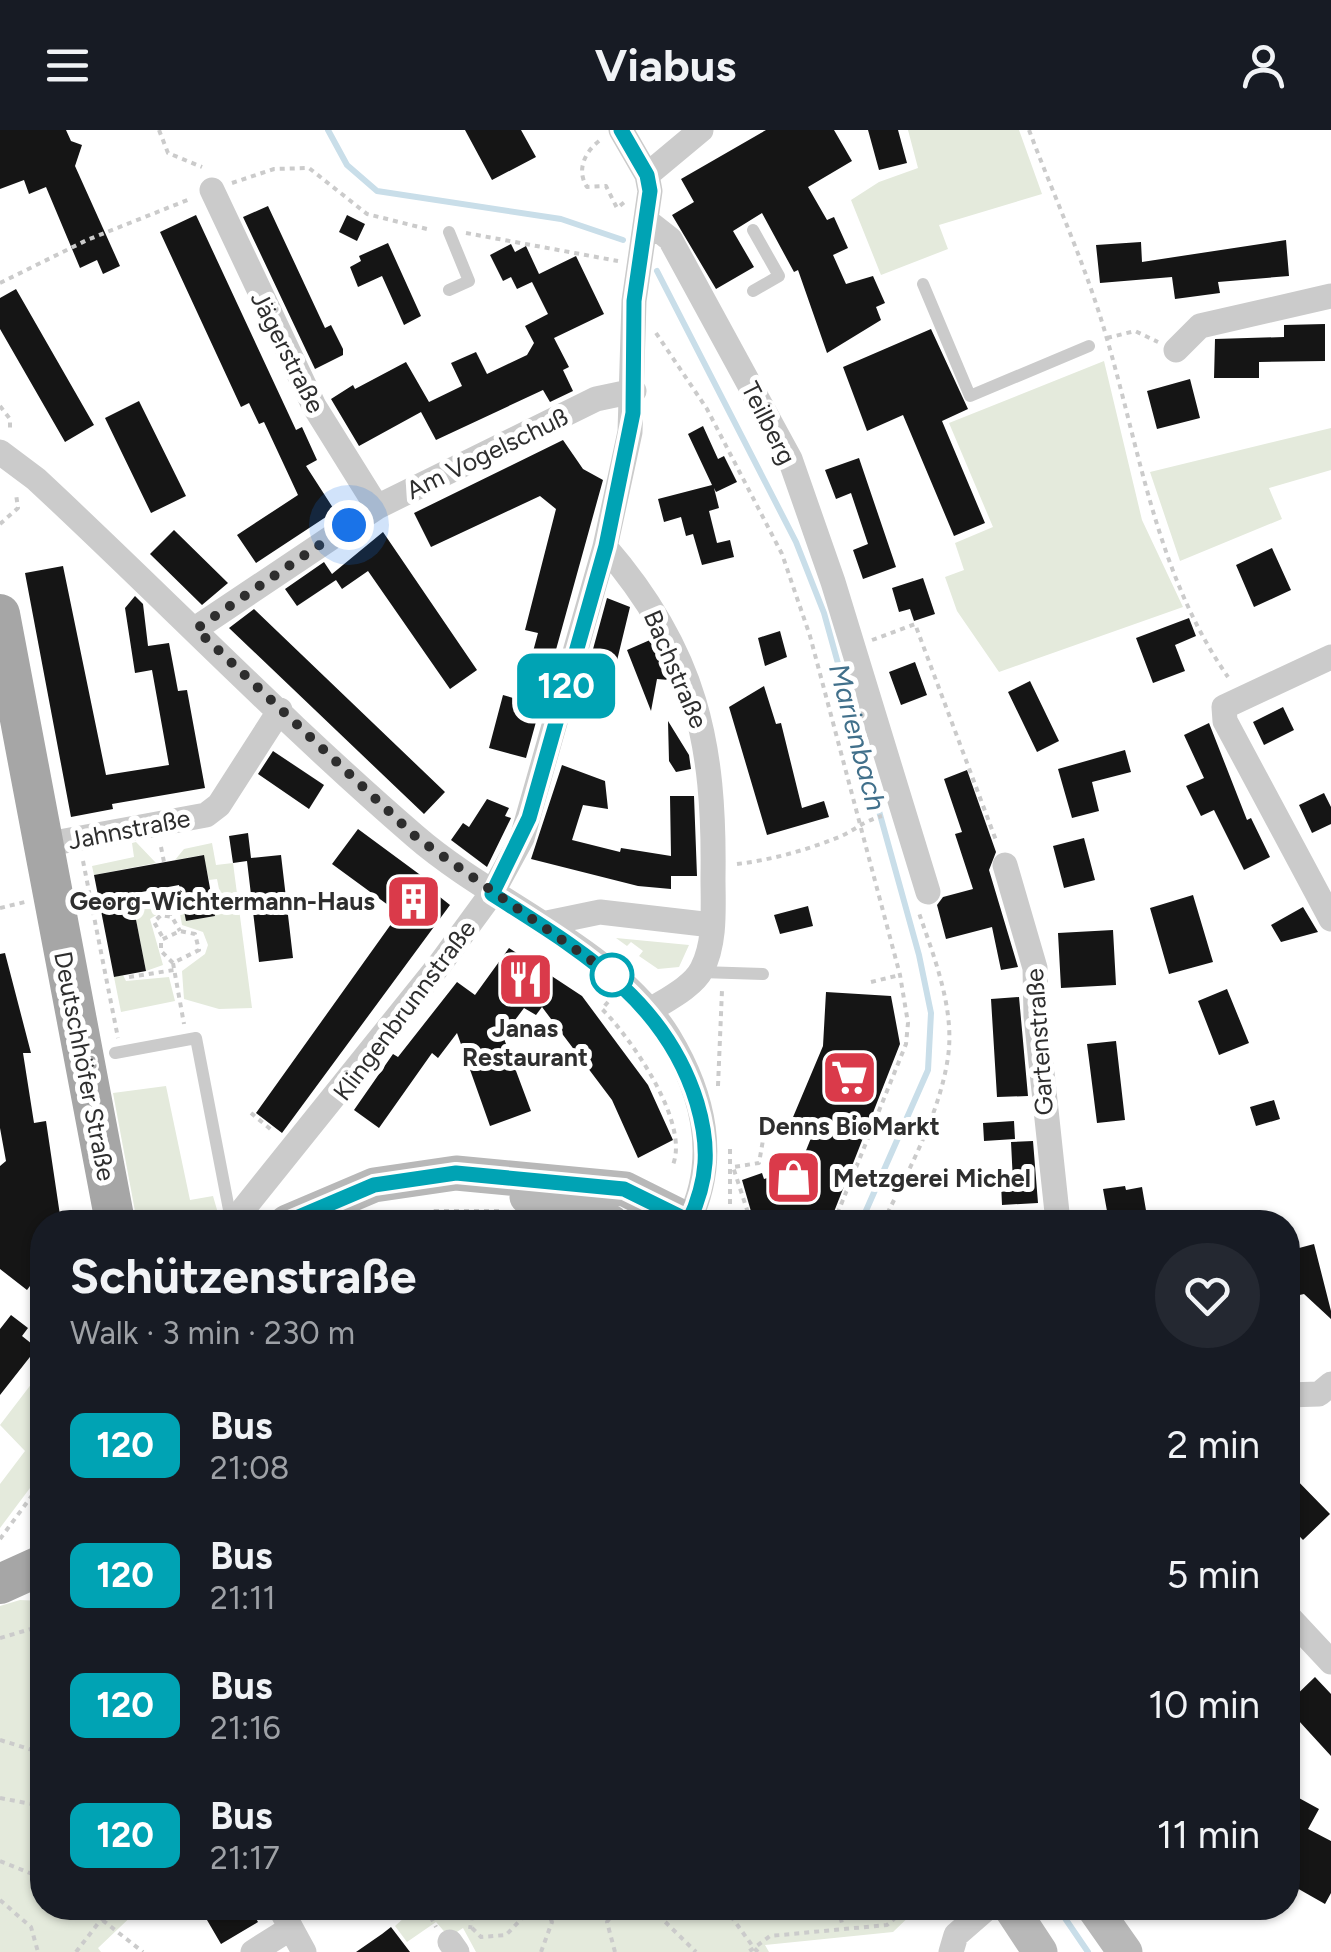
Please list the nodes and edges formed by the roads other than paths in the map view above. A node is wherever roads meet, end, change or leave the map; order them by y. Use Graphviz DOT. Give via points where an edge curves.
graph roads {
  1 [pos="621,130"];
  2 [pos="701,130"];
  3 [pos="647,175"];
  4 [pos="207,179"];
  5 [pos="646,221"];
  6 [pos="753,230"];
  7 [pos="448,232"];
  8 [pos="924,284"];
  9 [pos="449,290"];
  10 [pos="754,291"];
  11 [pos="1331,296"];
  12 [pos="1089,346"];
  13 [pos="1176,350"];
  14 [pos="634,391"];
  15 [pos="0,452"];
  16 [pos="376,507"];
  17 [pos="606,546"];
  18 [pos="0,614"];
  19 [pos="196,629"];
  20 [pos="1331,657"];
  21 [pos="280,710"];
  22 [pos="61,842"];
  23 [pos="1005,865"];
  24 [pos="928,892"];
  25 [pos="492,894"];
  26 [pos="1331,920"];
  27 [pos="542,924"];
  28 [pos="712,925"];
  29 [pos="701,972"];
  30 [pos="764,974"];
  31 [pos="649,1011"];
  32 [pos="118,1053"];
  33 [pos="113,1210"];
  34 [pos="230,1210"];
  35 [pos="243,1210"];
  36 [pos="315,1210"];
  37 [pos="369,1210"];
  38 [pos="578,1210"];
  39 [pos="665,1210"];
  40 [pos="694,1210"];
  41 [pos="1057,1210"];
  42 [pos="1331,1384"];
  43 [pos="1300,1394"];
  44 [pos="1300,1629"];
  45 [pos="1331,1662"];
  46 [pos="283,1920"];
  47 [pos="286,1920"];
  48 [pos="973,1920"];
  49 [pos="1019,1920"];
  50 [pos="1102,1920"];
  51 [pos="252,1952"];
  52 [pos="304,1952"];
  53 [pos="951,1952"];
  54 [pos="1040,1952"];
  55 [pos="1125,1952"];
  1 -- 3 [label="street"];
  2 -- 3 [label="street"];
  3 -- 5 [label="street, Klingenbrunnstraße"];
  4 -- 16 [label="street, Jägerstraße" via="314,406"];
  5 -- 14 [label="street, Klingenbrunnstraße" via="634,301"];
  5 -- 24 [label="street, Teilberg" via="670,239 790,459"];
  6 -- 10 [label="lane" via="779,276"];
  7 -- 9 [label="lane" via="469,282"];
  8 -- 12 [label="lane" via="970,396"];
  11 -- 13 [label="street" via="1200,326"];
  14 -- 16 [label="street, Am Vogelschuß" via="596,399"];
  14 -- 17 [label="street, Klingenbrunnstraße"];
  15 -- 19 [label="street"];
  16 -- 19 [label="street, Am Vogelschuß"];
  17 -- 25 [label="street, Klingenbrunnstraße" via="529,818"];
  17 -- 28 [label="street, Bachstraße" via="655,616 705,735 714,814"];
  18 -- 22 [label="main road, Deutschhöfer Straße"];
  19 -- 21 [label="street"];
  20 -- 26 [label="street" via="1224,707"];
  21 -- 22 [label="street, Jahnstraße" via="214,810"];
  21 -- 25 [label="street" via="417,838"];
  22 -- 33 [label="main road, Deutschhöfer Straße"];
  23 -- 41 [label="street, Gartenstraße" via="1036,968"];
  25 -- 27 [label="street"];
  25 -- 35 [label="street, Klingenbrunnstraße"];
  27 -- 28 [label="street" via="600,912"];
  27 -- 31 [label="street"];
  28 -- 29 [label="street, Bachstraße"];
  29 -- 30 [label="lane"];
  29 -- 31 [label="street"];
  31 -- 40 [label="street" via="681,1062 701,1118 707,1174"];
  32 -- 34 [label="lane" via="196,1038"];
  36 -- 39 [label="main road" via="374,1185 456,1173 624,1189"];
  37 -- 38 [label="main road" via="404,1199 478,1193 550,1200"];
  42 -- 43 [label="street" via="1319,1394"];
  44 -- 45 [label="street"];
  46 -- 51 [label="street"];
  47 -- 52 [label="street"];
  48 -- 53 [label="street" via="956,1935"];
  49 -- 54 [label="main road"];
  50 -- 55 [label="main road"];
}
